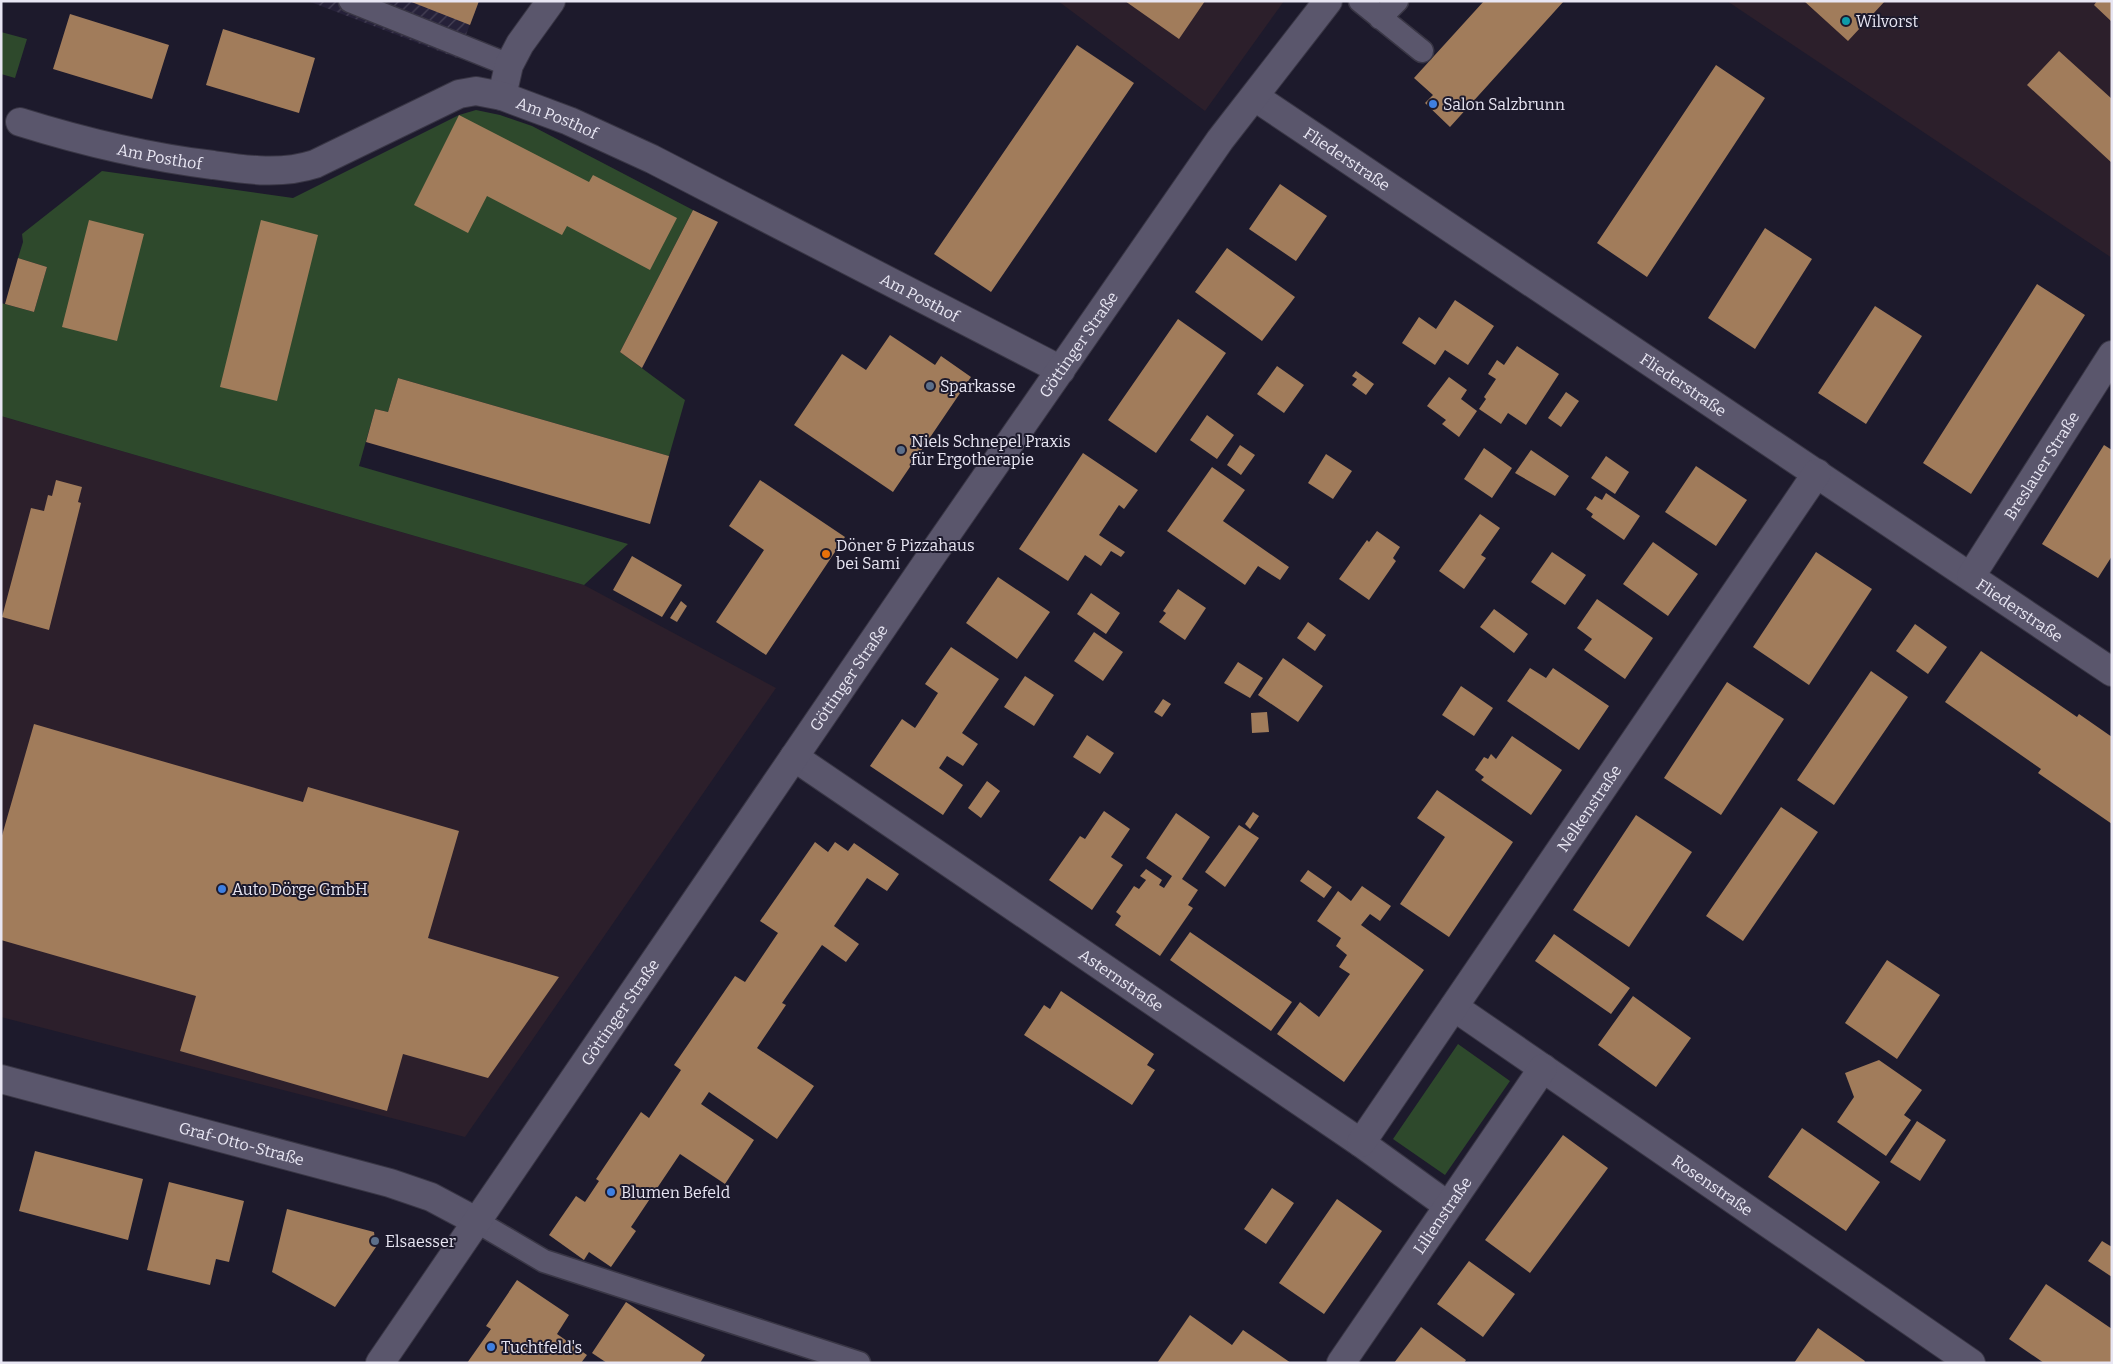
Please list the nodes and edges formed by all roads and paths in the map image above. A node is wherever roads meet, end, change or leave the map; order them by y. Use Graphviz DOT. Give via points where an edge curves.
graph roads {
  1 [pos="350,1"];
  2 [pos="551,1"];
  3 [pos="1328,1"];
  4 [pos="1360,1"];
  5 [pos="1398,1"];
  6 [pos="1380,18"];
  7 [pos="1422,51"];
  8 [pos="509,65"];
  9 [pos="502,96"];
  10 [pos="1255,97"];
  11 [pos="20,122"];
  12 [pos="2112,354"];
  13 [pos="1061,370"];
  14 [pos="1817,473"];
  15 [pos="1971,576"];
  16 [pos="2112,672"];
  17 [pos="794,757"];
  18 [pos="1454,1007"];
  19 [pos="1543,1068"];
  20 [pos="1,1079"];
  21 [pos="1361,1143"];
  22 [pos="1448,1205"];
  23 [pos="476,1221"];
  24 [pos="380,1363"];
  25 [pos="859,1363"];
  26 [pos="1341,1363"];
  27 [pos="1971,1363"];
  1 -- 8 [label="lane"];
  2 -- 8 [label="street"];
  3 -- 10 [label="street, Göttinger Straße"];
  4 -- 6 [label="lane"];
  5 -- 6 [label="lane"];
  6 -- 7 [label="lane"];
  8 -- 9 [label="street"];
  9 -- 11 [label="street, Am Posthof" via="476,91 459,94 315,164 297,170 271,172 126,152"];
  9 -- 13 [label="street, Am Posthof" via="569,121 652,159"];
  10 -- 13 [label="street, Göttinger Straße" via="1220,140"];
  10 -- 14 [label="street, Fliederstraße"];
  12 -- 15 [label="street, Breslauer Straße"];
  13 -- 17 [label="street, Göttinger Straße"];
  14 -- 15 [label="street, Fliederstraße"];
  14 -- 18 [label="street, Nelkenstraße"];
  15 -- 16 [label="street, Fliederstraße"];
  17 -- 21 [label="street, Asternstraße"];
  17 -- 23 [label="street, Göttinger Straße"];
  18 -- 19 [label="street, Rosenstraße"];
  18 -- 21 [label="street, Nelkenstraße"];
  19 -- 22 [label="street, Lilienstraße"];
  19 -- 27 [label="street, Rosenstraße"];
  20 -- 23 [label="street, Graf-Otto-Straße" via="390,1183 430,1197"];
  21 -- 22 [label="street, Asternstraße"];
  22 -- 26 [label="street, Lilienstraße"];
  23 -- 24 [label="street, Göttinger Straße"];
  23 -- 25 [label="lane" via="544,1261"];
}
